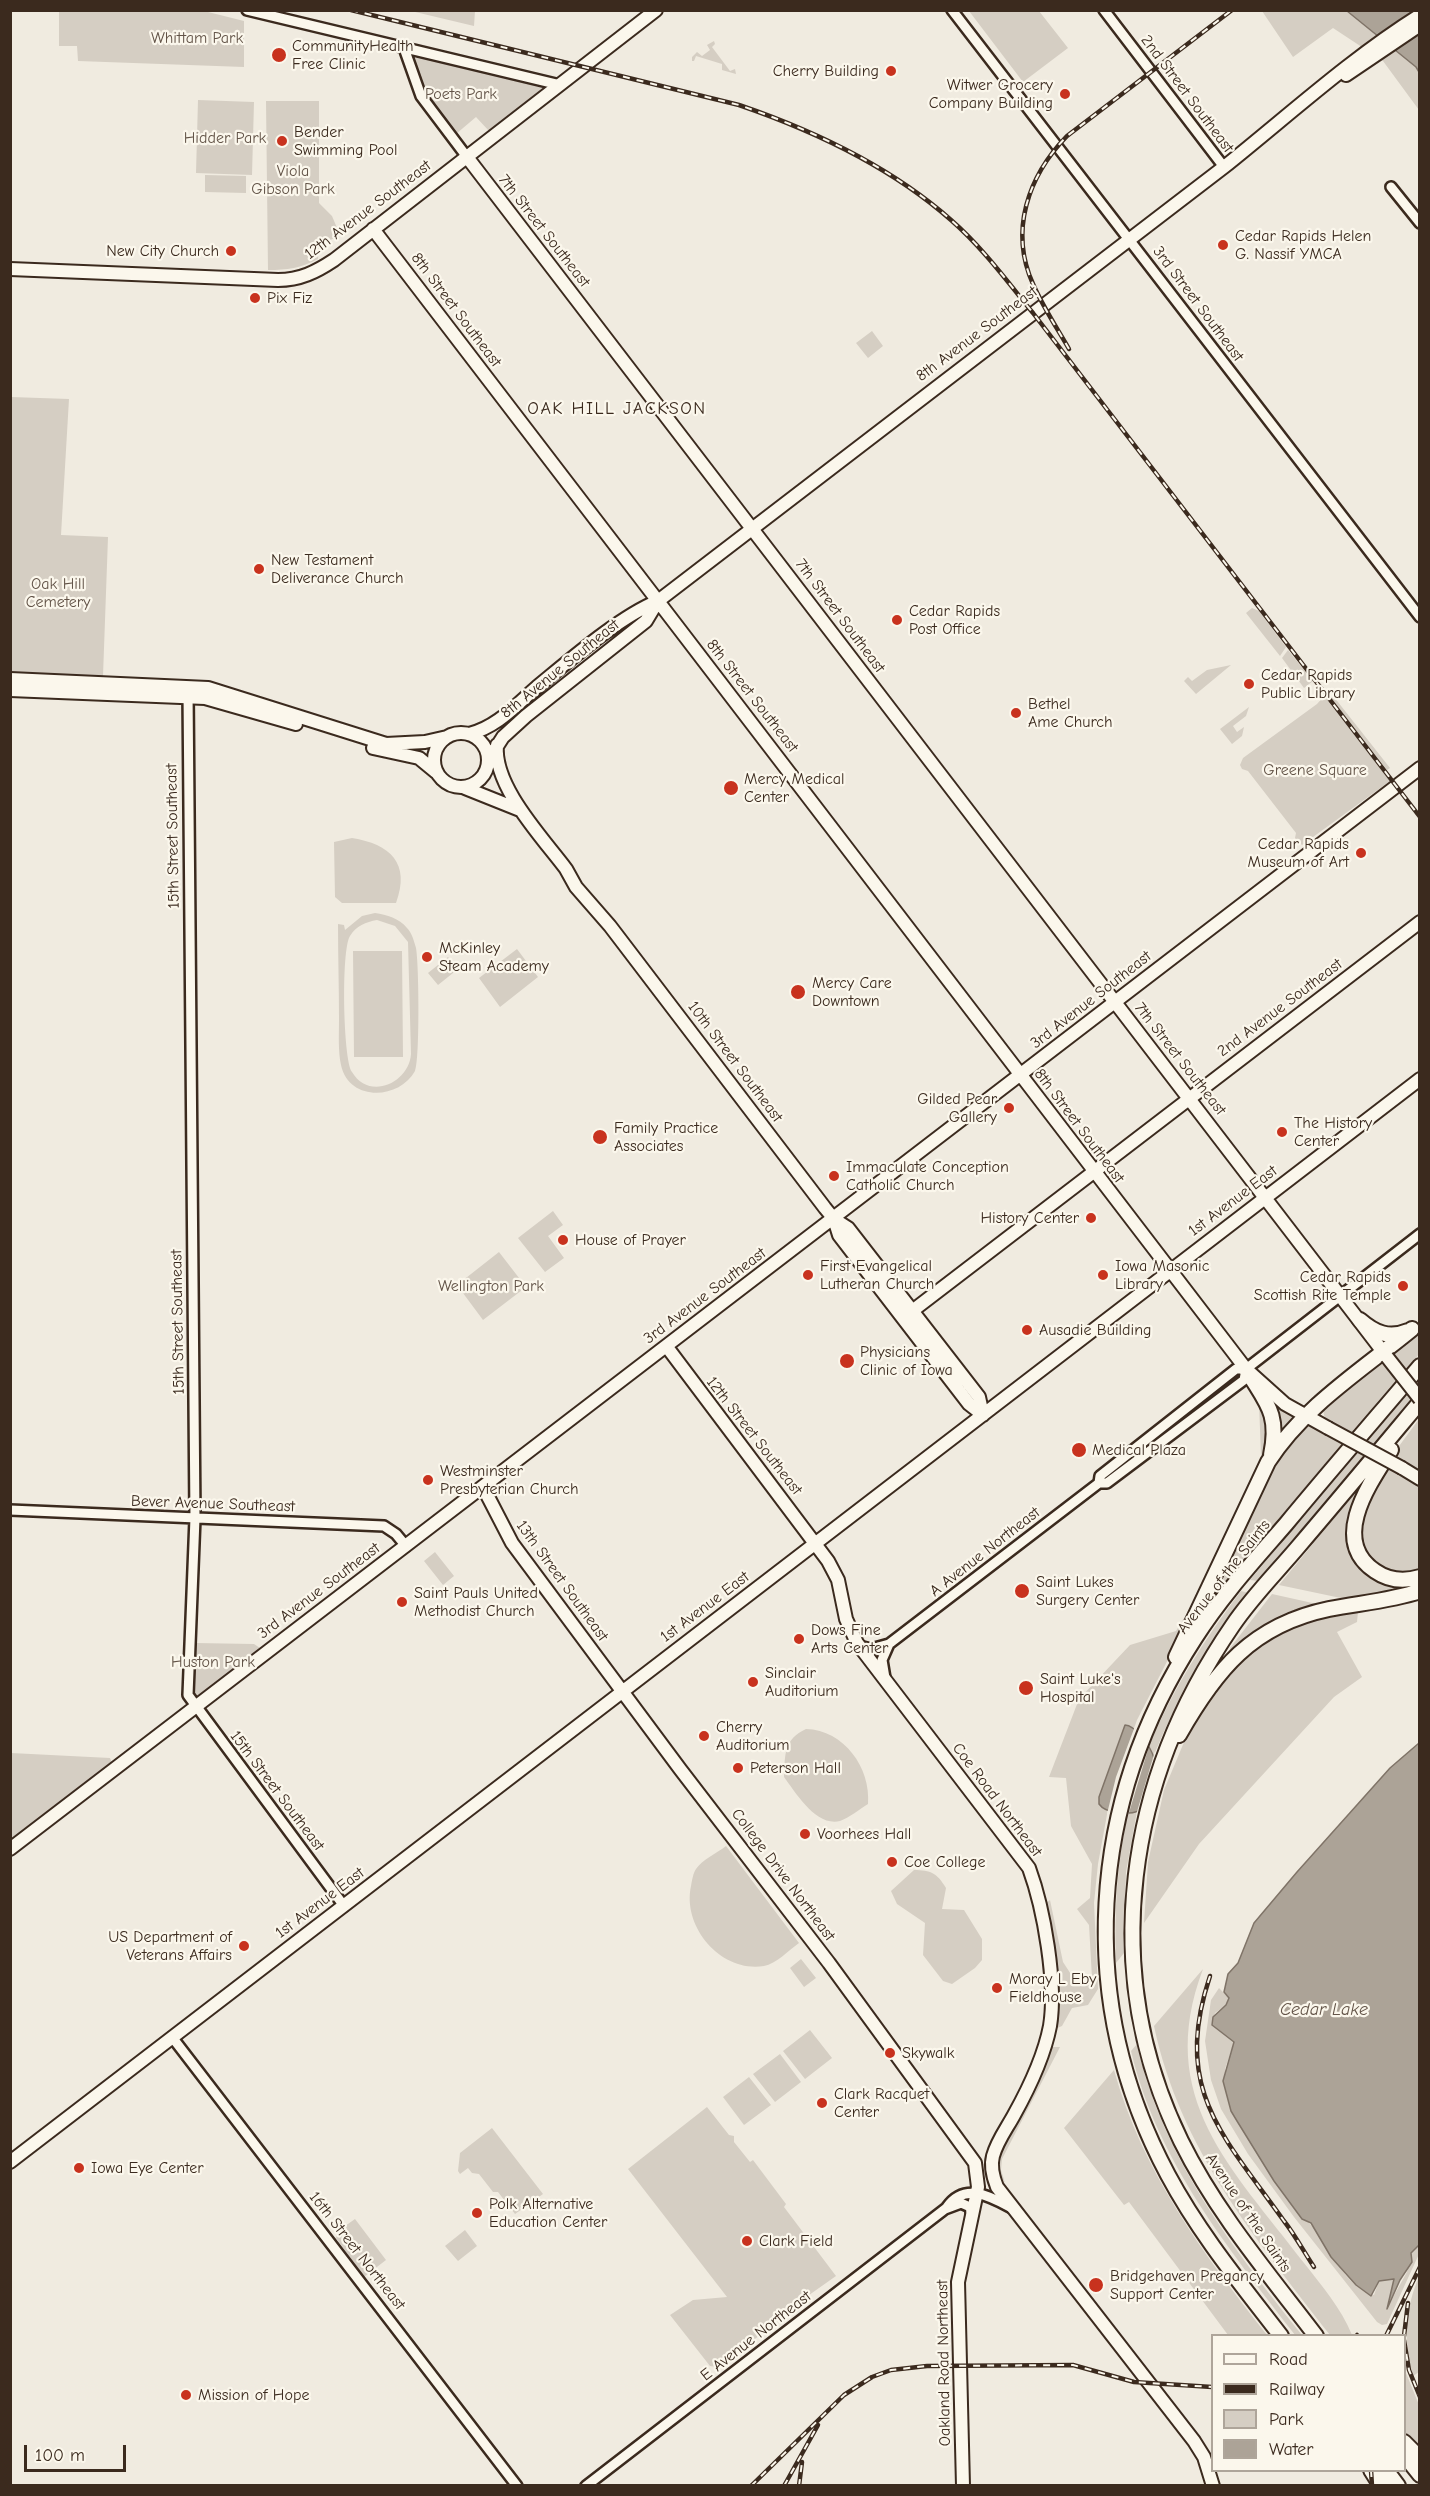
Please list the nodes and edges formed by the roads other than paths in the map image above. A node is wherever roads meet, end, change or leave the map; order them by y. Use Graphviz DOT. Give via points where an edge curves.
graph roads {
  1 [pos="247,10"];
  2 [pos="656,10"];
  3 [pos="952,10"];
  4 [pos="1104,10"];
  5 [pos="1419,15"];
  6 [pos="1419,25"];
  7 [pos="404,48"];
  8 [pos="1359,61"];
  9 [pos="560,85"];
  10 [pos="467,157"];
  11 [pos="1224,167"];
  12 [pos="1390,187"];
  13 [pos="1419,224"];
  14 [pos="373,229"];
  15 [pos="1129,239"];
  16 [pos="10,269"];
  17 [pos="752,528"];
  18 [pos="658,601"];
  19 [pos="1419,617"];
  20 [pos="608,633"];
  21 [pos="10,679"];
  22 [pos="570,682"];
  23 [pos="117,683"];
  24 [pos="542,683"];
  25 [pos="10,690"];
  26 [pos="43,691"];
  27 [pos="188,691"];
  28 [pos="526,716"];
  29 [pos="469,734"];
  30 [pos="447,737"];
  31 [pos="497,745"];
  32 [pos="488,767"];
  33 [pos="1419,768"];
  34 [pos="436,772"];
  35 [pos="465,788"];
  36 [pos="518,805"];
  37 [pos="1419,922"];
  38 [pos="1115,1002"];
  39 [pos="1020,1075"];
  40 [pos="1419,1079"];
  41 [pos="1190,1098"];
  42 [pos="1094,1172"];
  43 [pos="1265,1196"];
  44 [pos="834,1219"];
  45 [pos="1419,1234"];
  46 [pos="1169,1270"];
  47 [pos="1341,1295"];
  48 [pos="908,1314"];
  49 [pos="1360,1320"];
  50 [pos="1416,1326"];
  51 [pos="666,1347"];
  52 [pos="1385,1355"];
  53 [pos="1419,1366"];
  54 [pos="1246,1369"];
  55 [pos="1419,1401"];
  56 [pos="1419,1410"];
  57 [pos="983,1415"];
  58 [pos="1306,1416"];
  59 [pos="1268,1462"];
  60 [pos="1419,1479"];
  61 [pos="483,1487"];
  62 [pos="10,1510"];
  63 [pos="195,1518"];
  64 [pos="816,1544"];
  65 [pos="406,1546"];
  66 [pos="1419,1577"];
  67 [pos="1419,1591"];
  68 [pos="889,1644"];
  69 [pos="859,1646"];
  70 [pos="886,1679"];
  71 [pos="622,1690"];
  72 [pos="196,1707"];
  73 [pos="1151,1717"];
  74 [pos="1162,1759"];
  75 [pos="10,1849"];
  76 [pos="344,1906"];
  77 [pos="172,2037"];
  78 [pos="914,2082"];
  79 [pos="996,2148"];
  80 [pos="967,2150"];
  81 [pos="10,2162"];
  82 [pos="977,2193"];
  83 [pos="1012,2206"];
  84 [pos="945,2209"];
  85 [pos="972,2216"];
  86 [pos="1279,2334"];
  87 [pos="1315,2334"];
  88 [pos="1406,2444"];
  89 [pos="1419,2458"];
  90 [pos="1406,2459"];
  91 [pos="1372,2472"];
  92 [pos="1388,2472"];
  93 [pos="1419,2475"];
  94 [pos="1397,2484"];
  95 [pos="517,2486"];
  96 [pos="586,2486"];
  97 [pos="963,2486"];
  98 [pos="1213,2486"];
  99 [pos="1382,2486"];
  1 -- 7 [label="street"];
  2 -- 9 [label="main road, 12th Avenue Southeast"];
  3 -- 15 [label="street, 3rd Street Southeast"];
  4 -- 11 [label="street, 2nd Street Southeast"];
  5 -- 8 [label="main road, 8th Avenue Southeast"];
  6 -- 8 [label="main road, 8th Avenue Southeast"];
  7 -- 9 [label="street"];
  7 -- 10 [label="street, 7th Street Southeast" via="421,96"];
  8 -- 11 [label="main road, 8th Avenue Southeast"];
  9 -- 10 [label="main road, 12th Avenue Southeast"];
  10 -- 14 [label="main road, 12th Avenue Southeast"];
  10 -- 17 [label="main road, 7th Street Southeast"];
  11 -- 15 [label="main road, 8th Avenue Southeast"];
  12 -- 13 [label="street"];
  14 -- 16 [label="main road, 12th Avenue Southeast" via="324,267 294,279"];
  14 -- 18 [label="main road, 8th Street Southeast"];
  15 -- 17 [label="main road, 8th Avenue Southeast"];
  15 -- 19 [label="street, 3rd Street Southeast"];
  17 -- 18 [label="main road, 8th Avenue Southeast"];
  17 -- 38 [label="main road, 7th Street Southeast"];
  18 -- 20 [label="main road, 8th Avenue Southeast" via="639,609"];
  18 -- 22 [label="main road, 8th Avenue Southeast" via="646,621"];
  18 -- 39 [label="main road, 8th Street Southeast"];
  20 -- 22 [label="main road" via="604,643 570,671"];
  20 -- 24 [label="main road, 8th Avenue Southeast"];
  21 -- 23 [label="main road"];
  22 -- 28 [label="main road, 8th Avenue Southeast"];
  23 -- 26 [label="main road"];
  23 -- 27 [label="main road"];
  24 -- 28 [label="main road" via="540,693 526,707"];
  24 -- 29 [label="main road, 8th Avenue Southeast" via="492,727"];
  25 -- 26 [label="main road"];
  26 -- 27 [label="main road"];
  27 -- 30 [label="main road" via="234,694 386,744"];
  27 -- 34 [label="main road" via="382,751 419,758"];
  27 -- 63 [label="street, 15th Street Southeast"];
  28 -- 31 [label="main road, 8th Avenue Southeast"];
  29 -- 30 [label="main road"];
  29 -- 32 [label="main road" via="486,749"];
  30 -- 34 [label="main road" via="436,748"];
  31 -- 32 [label="main road, 8th Avenue Southeast"];
  31 -- 36 [label="main road, 10th Street Southeast" via="497,766"];
  32 -- 35 [label="main road" via="480,780"];
  32 -- 36 [label="main road, 10th Street Southeast" via="499,786"];
  33 -- 38 [label="main road, 3rd Avenue Southeast"];
  34 -- 35 [label="main road" via="448,784"];
  35 -- 36 [label="main road"];
  36 -- 44 [label="main road, 10th Street Southeast" via="576,887"];
  37 -- 41 [label="main road, 2nd Avenue Southeast"];
  38 -- 39 [label="main road, 3rd Avenue Southeast"];
  38 -- 41 [label="main road, 7th Street Southeast"];
  39 -- 42 [label="main road, 8th Street Southeast"];
  39 -- 44 [label="main road, 3rd Avenue Southeast"];
  40 -- 43 [label="main road, 1st Avenue East"];
  41 -- 42 [label="main road, 2nd Avenue Southeast"];
  41 -- 43 [label="main road, 7th Street Southeast"];
  42 -- 46 [label="main road, 8th Street Southeast"];
  42 -- 48 [label="main road, 2nd Avenue Southeast"];
  43 -- 46 [label="main road, 1st Avenue East"];
  43 -- 47 [label="main road, 7th Street Southeast"];
  44 -- 48 [label="main road, 10th Street Southeast" via="839,1234"];
  44 -- 51 [label="main road, 3rd Avenue Southeast"];
  45 -- 47 [label="street, A Avenue Northeast"];
  46 -- 54 [label="main road, 8th Street Southeast"];
  46 -- 57 [label="main road, 1st Avenue East"];
  47 -- 49 [label="main road, 7th Street Southeast"];
  47 -- 54 [label="street, A Avenue Northeast"];
  48 -- 57 [label="main road, 10th Street Southeast" via="969,1404"];
  49 -- 50 [label="highway" via="1386,1335 1401,1334"];
  49 -- 52 [label="main road, 7th Street Southeast"];
  50 -- 52 [label="highway"];
  51 -- 61 [label="main road, 3rd Avenue Southeast"];
  51 -- 64 [label="main road, 12th Street Southeast"];
  52 -- 55 [label="main road, 7th Street Southeast, bridge"];
  52 -- 58 [label="highway"];
  53 -- 73 [label="highway, Avenue of the Saints" via="1256,1559 1194,1640"];
  54 -- 58 [label="main road, 8th Street Southeast" via="1277,1398"];
  54 -- 59 [label="highway" via="1270,1409 1273,1439"];
  54 -- 68 [label="street, A Avenue Northeast" via="1236,1369 1100,1476 1099,1483"];
  55 -- 74 [label="highway, Avenue of the Saints" via="1234,1624 1183,1707"];
  56 -- 66 [label="highway" via="1389,1452 1355,1516 1353,1531 1358,1552 1374,1570 1396,1580"];
  57 -- 64 [label="main road, 1st Avenue East"];
  58 -- 59 [label="highway"];
  58 -- 60 [label="main road, 8th Street Southeast, bridge"];
  59 -- 73 [label="highway" via="1191,1621"];
  61 -- 65 [label="main road, 3rd Avenue Southeast"];
  61 -- 71 [label="main road, 13th Street Southeast" via="503,1530"];
  62 -- 63 [label="street, Bever Avenue Southeast"];
  63 -- 65 [label="street, Bever Avenue Southeast" via="384,1526"];
  63 -- 72 [label="street, 15th Street Southeast" via="187,1686"];
  64 -- 69 [label="main road, Coe Road Northeast" via="838,1580 846,1619"];
  64 -- 71 [label="main road, 1st Avenue East"];
  65 -- 72 [label="main road, 3rd Avenue Southeast"];
  67 -- 74 [label="highway" via="1315,1612 1262,1635 1222,1669"];
  68 -- 69 [label="street" via="871,1649"];
  68 -- 70 [label="street" via="882,1660"];
  69 -- 70 [label="main road, Coe Road Northeast"];
  70 -- 79 [label="main road, Coe Road Northeast" via="1024,1861 1035,1888 1051,1970 1050,2026 1026,2091"];
  71 -- 76 [label="main road, 1st Avenue East"];
  71 -- 78 [label="main road, College Drive Northeast"];
  72 -- 75 [label="main road, 3rd Avenue Southeast"];
  72 -- 76 [label="street, 15th Street Southeast"];
  73 -- 86 [label="highway, Avenue of the Saints" via="1121,1802 1107,1885 1109,1990 1128,2081 1149,2136 1182,2199 1214,2248"];
  74 -- 87 [label="highway, Avenue of the Saints" via="1143,1826 1134,1901 1136,1981 1151,2058 1172,2120 1207,2188"];
  76 -- 77 [label="main road, 1st Avenue East"];
  77 -- 81 [label="main road, 1st Avenue East"];
  77 -- 95 [label="street, 16th Street Northeast"];
  78 -- 80 [label="main road, Oakland Road Northeast"];
  79 -- 80 [label="main road" via="981,2155"];
  79 -- 83 [label="main road, Coe Road Northeast" via="992,2176"];
  80 -- 82 [label="main road, Oakland Road Northeast" via="977,2168"];
  82 -- 83 [label="street"];
  82 -- 84 [label="street, E Avenue Northeast" via="957,2194"];
  82 -- 85 [label="main road, Oakland Road Northeast"];
  83 -- 98 [label="main road, Coe Road Northeast" via="1194,2441"];
  84 -- 85 [label="street" via="961,2203 970,2207"];
  84 -- 96 [label="street, E Avenue Northeast"];
  85 -- 97 [label="main road, Oakland Road Northeast" via="958,2282"];
  88 -- 89 [label="highway"];
  90 -- 93 [label="highway"];
  91 -- 99 [label="highway"];
  92 -- 94 [label="highway"];
}
